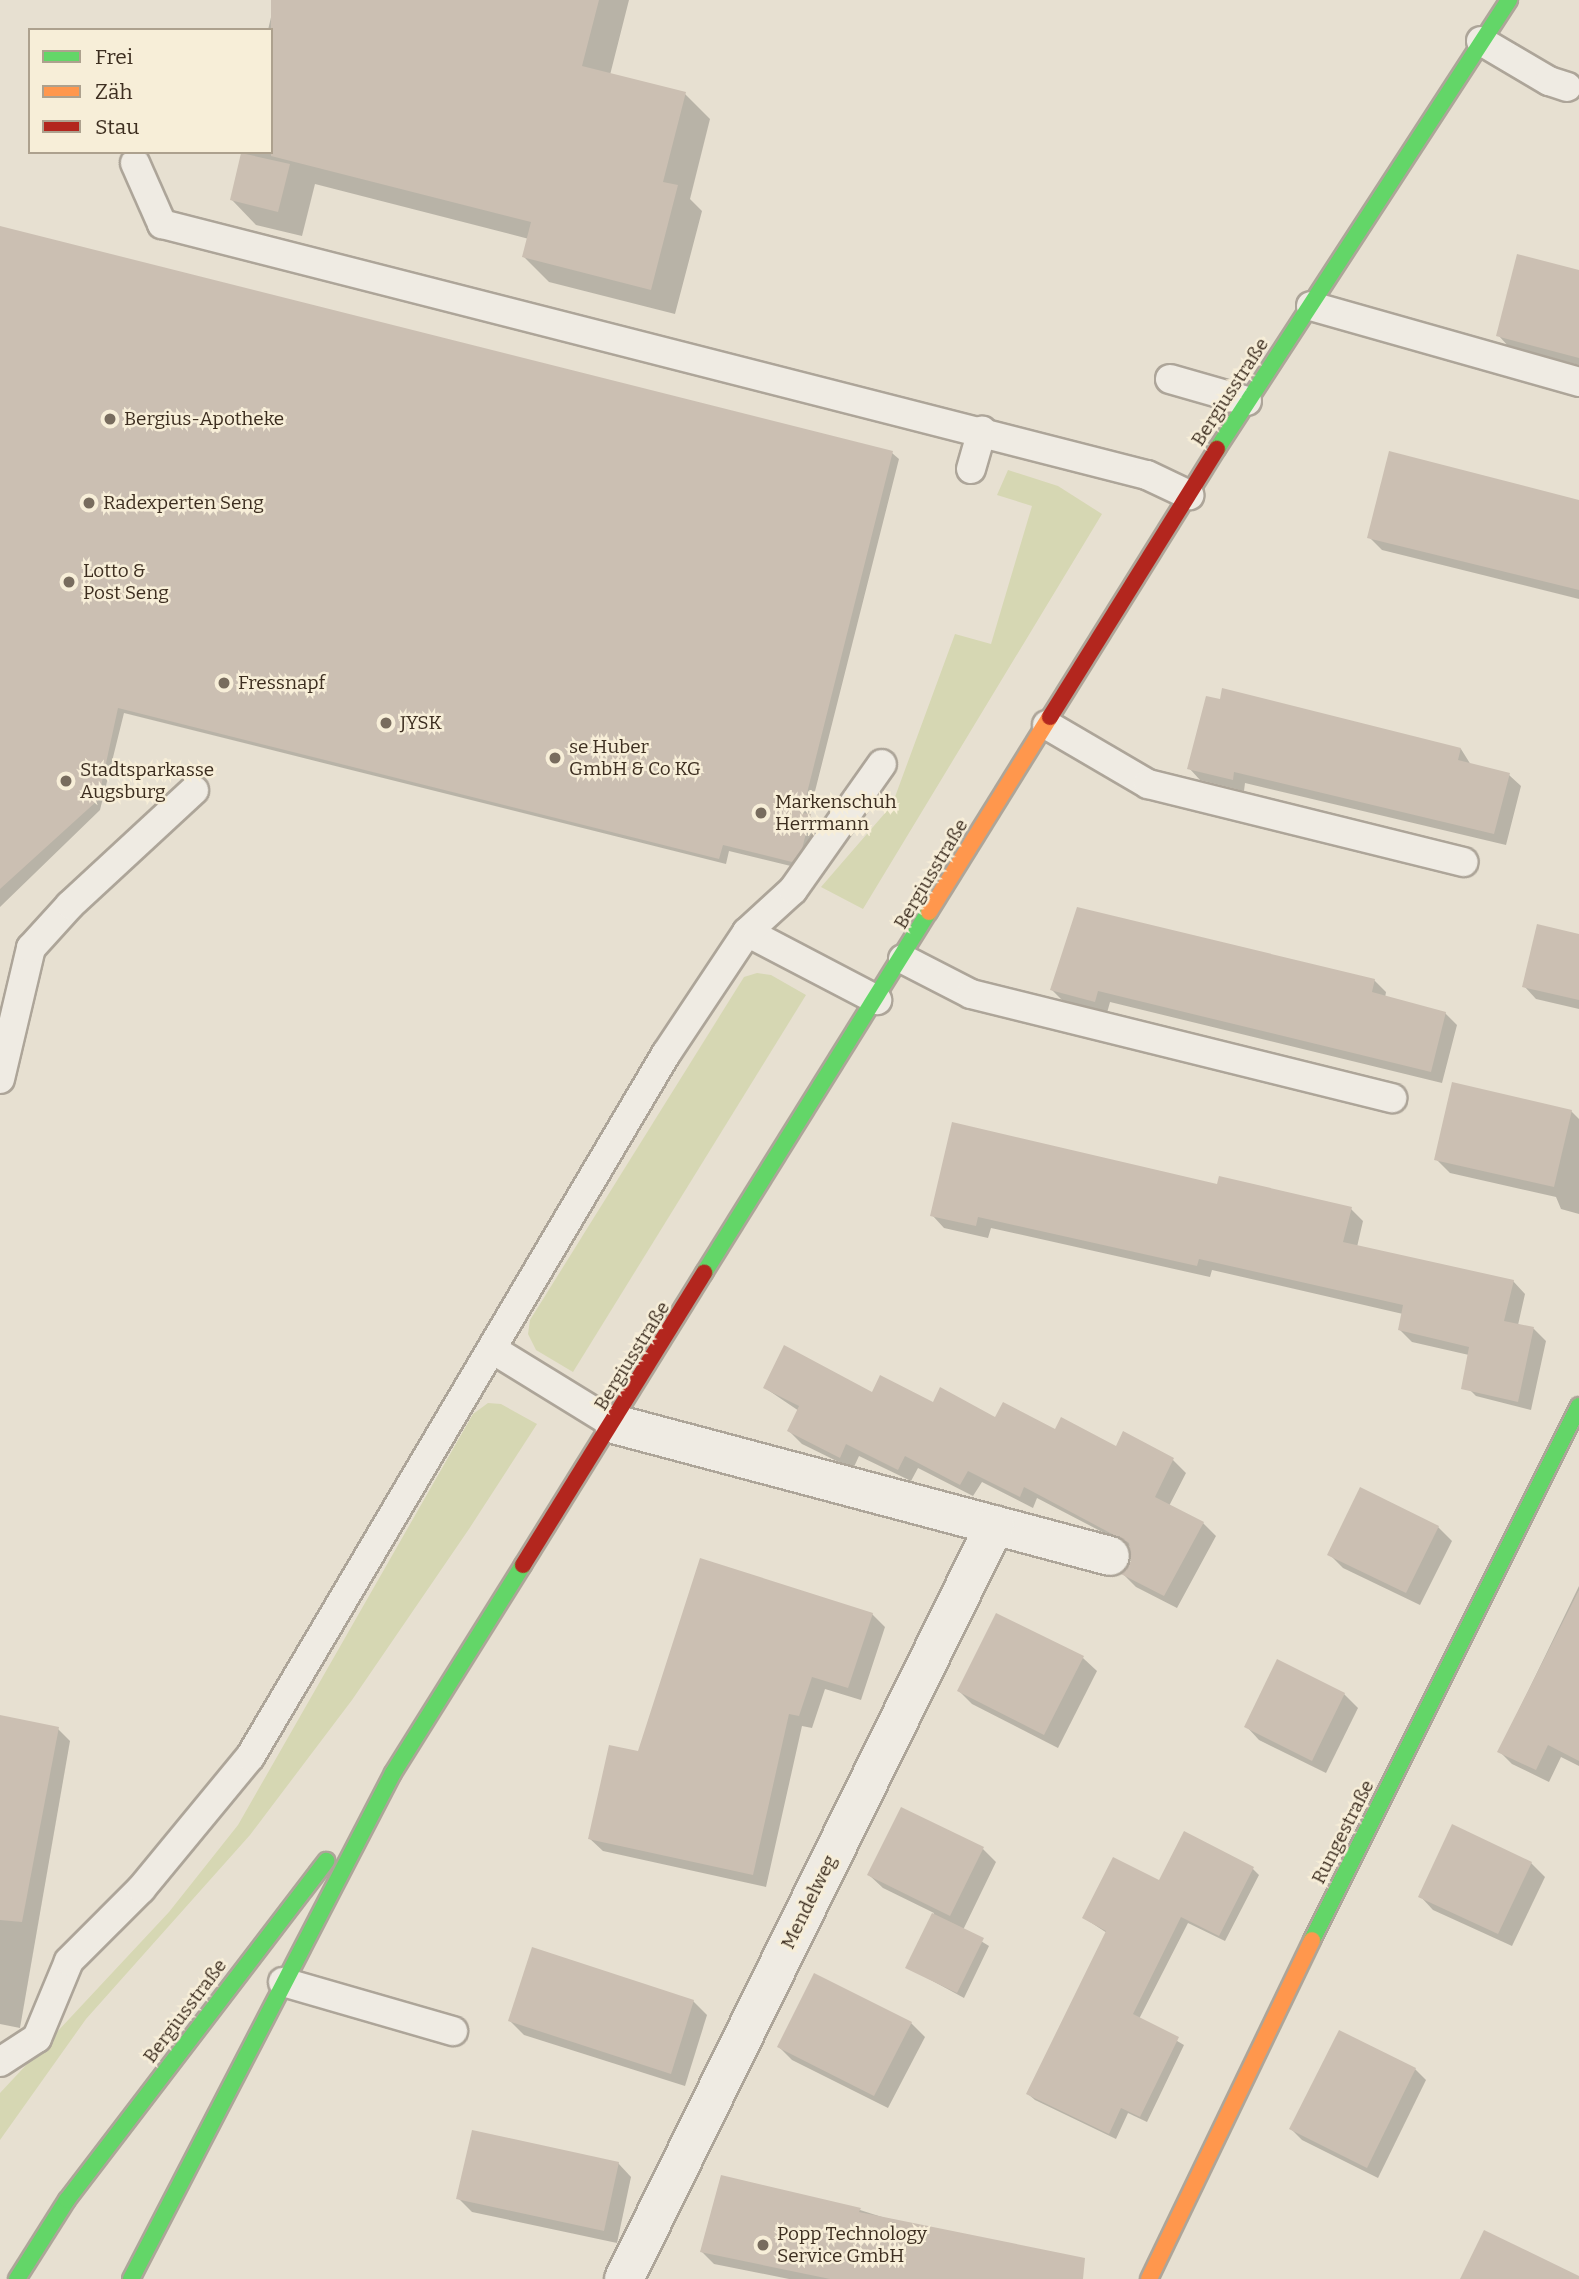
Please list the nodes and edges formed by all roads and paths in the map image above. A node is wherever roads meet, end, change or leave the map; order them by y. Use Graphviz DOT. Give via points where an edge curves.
graph roads {
  1 [pos="1509,0"];
  2 [pos="1481,41"];
  3 [pos="1567,87"];
  4 [pos="135,163"];
  5 [pos="1311,306"];
  6 [pos="1170,379"];
  7 [pos="1579,382"];
  8 [pos="1247,401"];
  9 [pos="982,431"];
  10 [pos="971,469"];
  11 [pos="1189,495"];
  12 [pos="1046,725"];
  13 [pos="882,764"];
  14 [pos="194,790"];
  15 [pos="1464,862"];
  16 [pos="747,932"];
  17 [pos="903,959"];
  18 [pos="877,1000"];
  19 [pos="0,1079"];
  20 [pos="1392,1098"];
  21 [pos="492,1349"];
  22 [pos="1579,1406"];
  23 [pos="614,1423"];
  24 [pos="995,1525"];
  25 [pos="1110,1556"];
  26 [pos="393,1773"];
  27 [pos="283,1982"];
  28 [pos="453,2031"];
  29 [pos="0,2062"];
  30 [pos="17,2279"];
  31 [pos="131,2279"];
  32 [pos="624,2279"];
  33 [pos="1149,2279"];
  1 -- 2 [label="street, Bergiusstraße"];
  2 -- 3 [label="lane" via="1549,82"];
  2 -- 5 [label="street, Bergiusstraße"];
  4 -- 9 [label="lane" via="162,224"];
  5 -- 7 [label="lane"];
  5 -- 8 [label="street, Bergiusstraße"];
  6 -- 8 [label="lane"];
  8 -- 11 [label="street, Bergiusstraße"];
  9 -- 10 [label="lane"];
  9 -- 11 [label="lane" via="1147,475"];
  11 -- 12 [label="street, Bergiusstraße"];
  12 -- 15 [label="lane" via="1148,784"];
  12 -- 17 [label="street, Bergiusstraße"];
  13 -- 16 [label="lane" via="793,890"];
  14 -- 19 [label="lane" via="70,905 31,948"];
  16 -- 18 [label="lane"];
  16 -- 21 [label="lane" via="666,1054"];
  17 -- 18 [label="street, Bergiusstraße"];
  17 -- 20 [label="lane" via="971,994"];
  18 -- 23 [label="street, Bergiusstraße"];
  21 -- 23 [label="lane"];
  21 -- 29 [label="lane" via="250,1757 141,1889 69,1961 37,2038"];
  22 -- 33 [label="street, Rungestraße" via="1227,2111"];
  23 -- 24 [label="street"];
  23 -- 26 [label="street, Bergiusstraße"];
  24 -- 25 [label="street"];
  24 -- 32 [label="street, Mendelweg"];
  26 -- 27 [label="street, Bergiusstraße"];
  26 -- 30 [label="street, Bergiusstraße" via="67,2200"];
  27 -- 28 [label="lane"];
  27 -- 31 [label="street, Bergiusstraße"];
}
